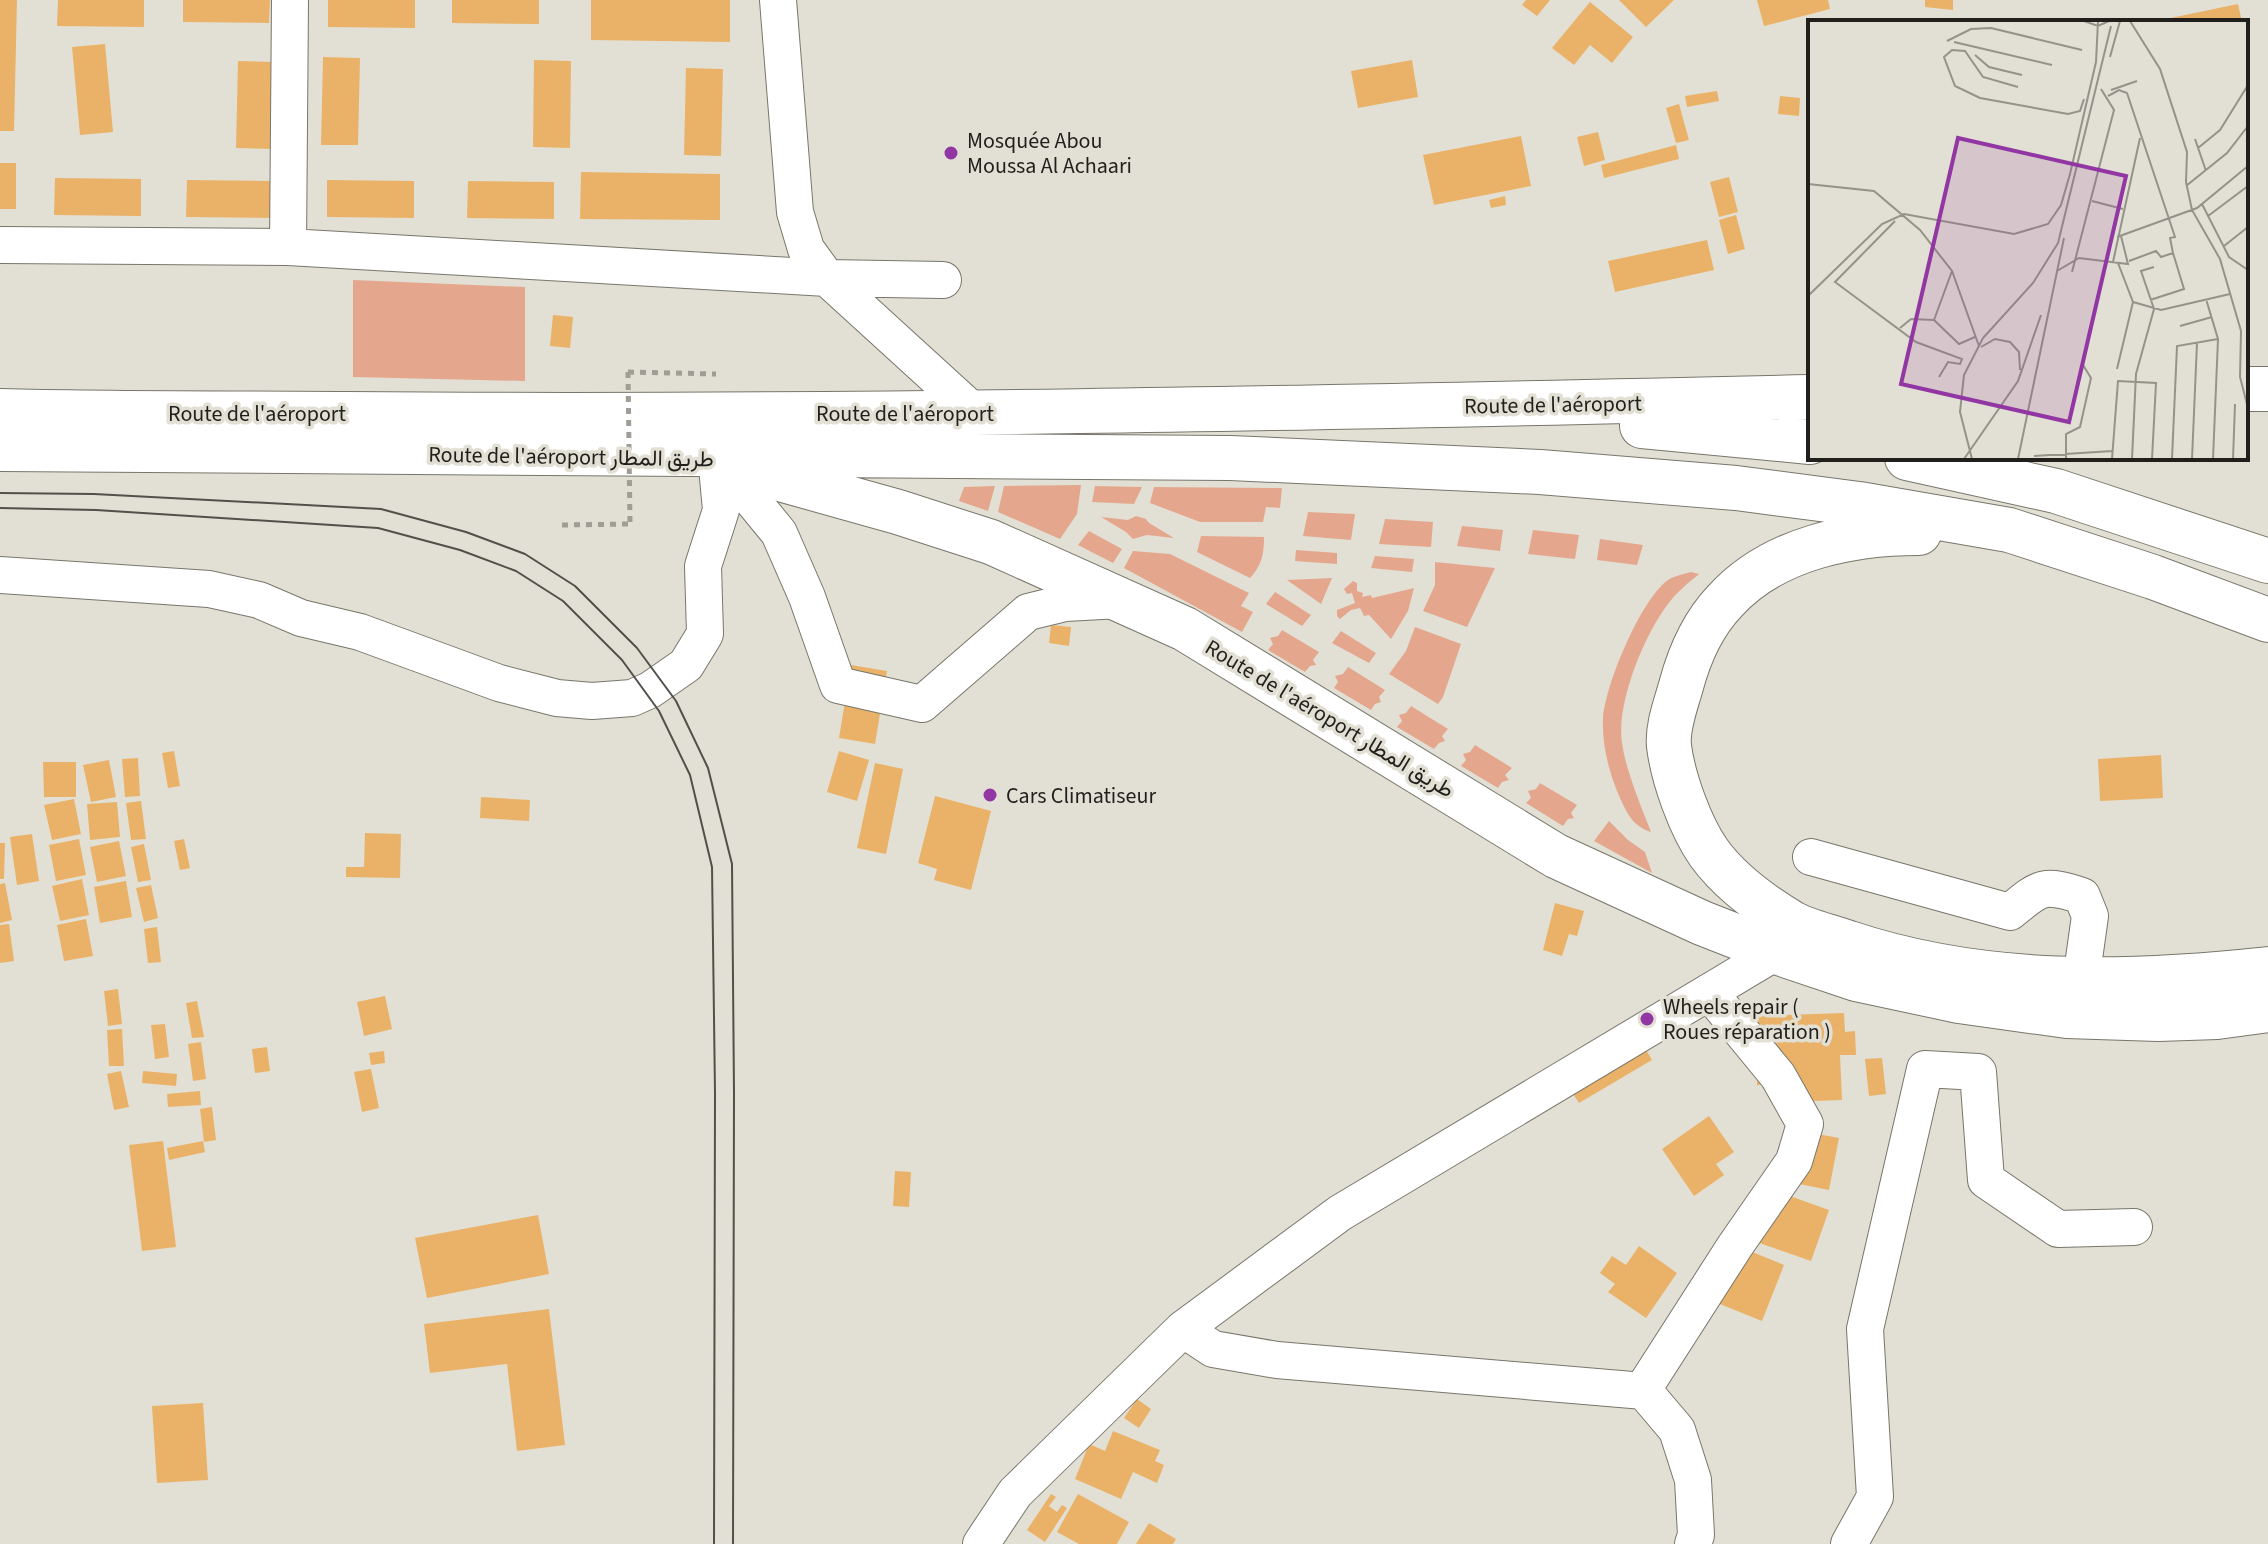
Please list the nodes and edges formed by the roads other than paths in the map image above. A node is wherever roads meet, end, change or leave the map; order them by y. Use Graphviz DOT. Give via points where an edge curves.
graph roads {
  1 [pos="290,0"];
  2 [pos="778,0"];
  3 [pos="0,245"];
  4 [pos="288,247"];
  5 [pos="827,278"];
  6 [pos="943,280"];
  7 [pos="1808,397"];
  8 [pos="1397,408"];
  9 [pos="0,411"];
  10 [pos="975,413"];
  11 [pos="1808,442"];
  12 [pos="0,449"];
  13 [pos="381,452"];
  14 [pos="716,456"];
  15 [pos="1916,460"];
  16 [pos="2268,561"];
  17 [pos="0,575"];
  18 [pos="2153,577"];
  19 [pos="1124,600"];
  20 [pos="2268,620"];
  21 [pos="1811,857"];
  22 [pos="1785,938"];
  23 [pos="2268,969"];
  24 [pos="2081,980"];
  25 [pos="1709,992"];
  26 [pos="2268,1010"];
  27 [pos="2134,1227"];
  28 [pos="1183,1329"];
  29 [pos="1642,1391"];
  30 [pos="981,1544"];
  31 [pos="1693,1544"];
  32 [pos="1849,1544"];
  1 -- 4 [label="street"];
  2 -- 5 [label="street" via="795,212 806,249"];
  3 -- 4 [label="street"];
  4 -- 5 [label="street"];
  5 -- 6 [label="street"];
  5 -- 10 [label="street"];
  7 -- 8 [label="highway, Route de l'aéroport"];
  8 -- 10 [label="highway, Route de l'aéroport"];
  8 -- 11 [label="highway"];
  9 -- 10 [label="highway, Route de l'aéroport"];
  12 -- 13 [label="highway, Route de l'aéroport"];
  13 -- 14 [label="highway, Route de l'aéroport طريق المطار"];
  14 -- 17 [label="street" via="721,510 703,566 705,634 686,665 632,698 557,698 259,600 209,589"];
  14 -- 18 [label="highway" via="1230,458 1706,485 2009,530"];
  14 -- 19 [label="highway, Route de l'aéroport طريق المطار" via="752,473 991,542"];
  14 -- 19 [label="street" via="779,533 838,685 922,704 1028,612 1065,603"];
  15 -- 16 [label="highway" via="2056,491"];
  18 -- 20 [label="highway"];
  18 -- 22 [label="highway" via="1989,541 1880,533 1837,540 1790,557 1754,576 1724,601 1689,663 1669,743 1679,788 1708,852"];
  19 -- 22 [label="highway, Route de l'aéroport طريق المطار" via="1185,629 1556,856 1702,923"];
  21 -- 24 [label="street" via="2010,912 2036,890 2061,889 2082,896 2090,916"];
  22 -- 24 [label="highway" via="1988,975"];
  22 -- 25 [label="street"];
  22 -- 26 [label="highway, Route de l'aéroport طريق المطار" via="1856,979 1959,1001 2067,1016 2158,1019"];
  23 -- 24 [label="highway"];
  25 -- 28 [label="street" via="1340,1213"];
  25 -- 29 [label="street" via="1778,1076 1805,1124 1794,1161"];
  27 -- 32 [label="street" via="2058,1229 1986,1180 1978,1072 1925,1069 1865,1329 1875,1497"];
  28 -- 29 [label="street" via="1213,1349 1277,1360"];
  28 -- 30 [label="street" via="1015,1493"];
  29 -- 31 [label="street" via="1677,1430 1693,1480"];
}
